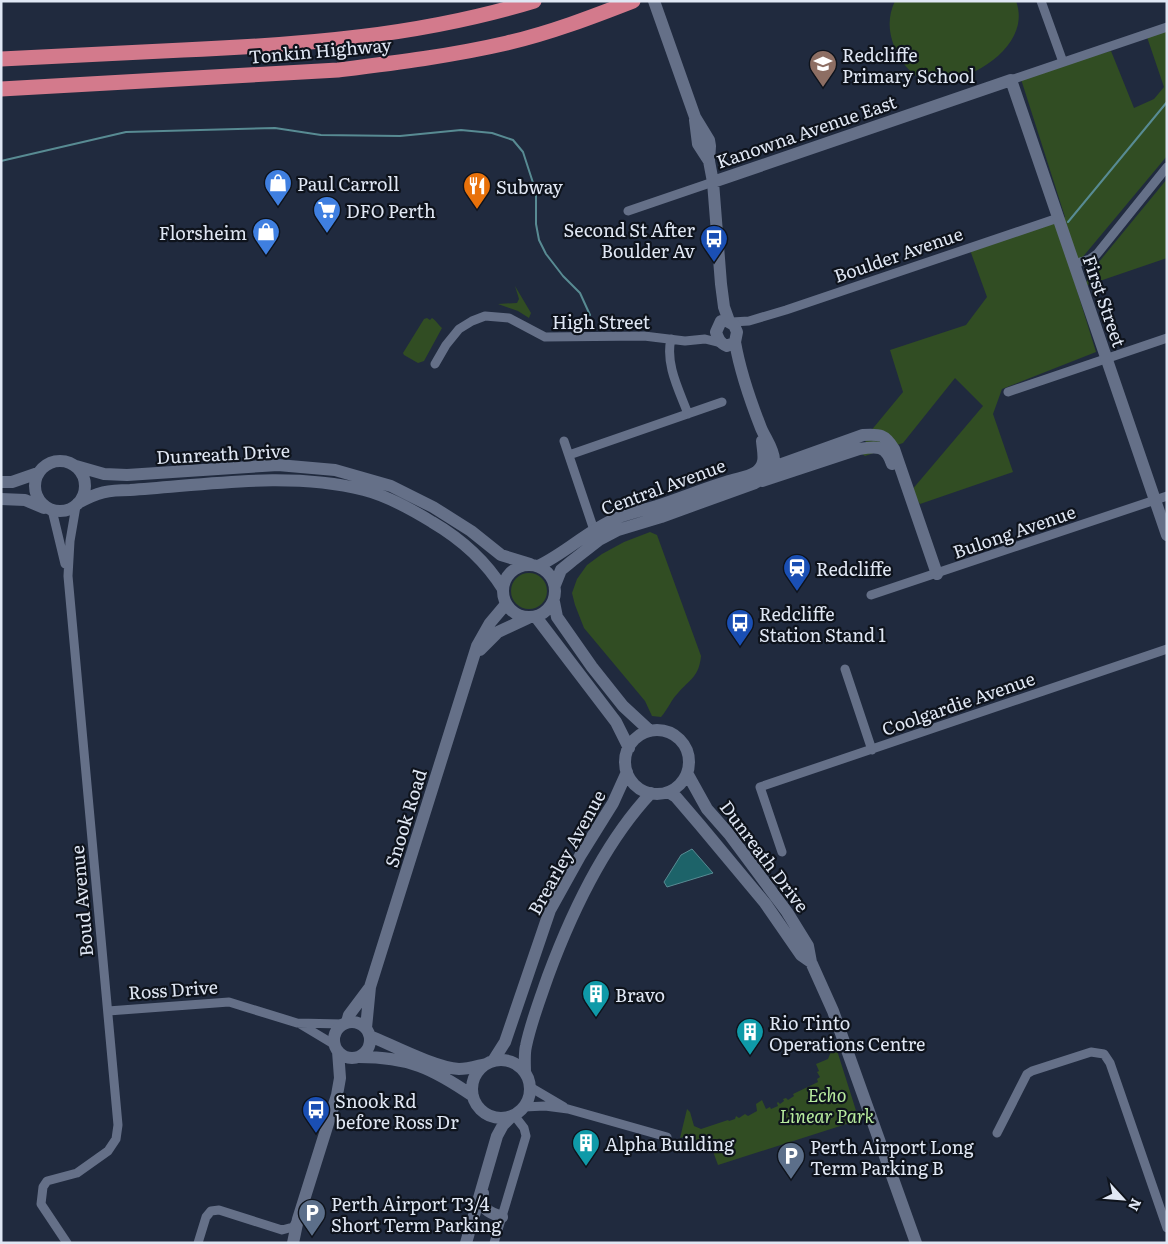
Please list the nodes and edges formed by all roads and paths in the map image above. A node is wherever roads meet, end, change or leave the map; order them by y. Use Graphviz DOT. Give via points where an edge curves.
graph roads {
  1 [pos="504,1"];
  2 [pos="534,1"];
  3 [pos="633,1"];
  4 [pos="640,1"];
  5 [pos="654,1"];
  6 [pos="1041,1"];
  7 [pos="609,11"];
  8 [pos="432,26"];
  9 [pos="1167,27"];
  10 [pos="1,59"];
  11 [pos="1063,62"];
  12 [pos="1011,80"];
  13 [pos="113,82"];
  14 [pos="1,89"];
  15 [pos="1,97"];
  16 [pos="1167,167"];
  17 [pos="713,182"];
  18 [pos="628,211"];
  19 [pos="1058,218"];
  20 [pos="1074,264"];
  21 [pos="727,332"];
  22 [pos="1167,338"];
  23 [pos="671,339"];
  24 [pos="704,339"];
  25 [pos="1106,359"];
  26 [pos="435,364"];
  27 [pos="1008,392"];
  28 [pos="722,402"];
  29 [pos="688,414"];
  30 [pos="564,441"];
  31 [pos="569,455"];
  32 [pos="770,461"];
  33 [pos="76,466"];
  34 [pos="790,471"];
  35 [pos="38,473"];
  36 [pos="753,479"];
  37 [pos="1,482"];
  38 [pos="1161,498"];
  39 [pos="1,499"];
  40 [pos="77,505"];
  41 [pos="50,510"];
  42 [pos="594,530"];
  43 [pos="1167,535"];
  44 [pos="534,565"];
  45 [pos="68,576"];
  46 [pos="933,576"];
  47 [pos="555,585"];
  48 [pos="503,589"];
  49 [pos="871,595"];
  50 [pos="554,602"];
  51 [pos="506,604"];
  52 [pos="532,617"];
  53 [pos="1167,649"];
  54 [pos="473,660"];
  55 [pos="845,669"];
  56 [pos="650,731"];
  57 [pos="629,748"];
  58 [pos="872,750"];
  59 [pos="627,772"];
  60 [pos="687,773"];
  61 [pos="668,792"];
  62 [pos="651,793"];
  63 [pos="782,852"];
  64 [pos="811,962"];
  65 [pos="370,987"];
  66 [pos="108,1011"];
  67 [pos="297,1023"];
  68 [pos="345,1023"];
  69 [pos="368,1032"];
  70 [pos="336,1048"];
  71 [pos="359,1057"];
  72 [pos="489,1062"];
  73 [pos="525,1073"];
  74 [pos="530,1087"];
  75 [pos="473,1096"];
  76 [pos="568,1109"];
  77 [pos="516,1113"];
  78 [pos="997,1133"];
  79 [pos="667,1137"];
  80 [pos="488,1169"];
  81 [pos="502,1217"];
  82 [pos="298,1219"];
  83 [pos="1167,1228"];
  84 [pos="67,1243"];
  85 [pos="198,1243"];
  86 [pos="293,1243"];
  87 [pos="466,1243"];
  88 [pos="494,1243"];
  89 [pos="916,1243"];
  1 -- 8 [label="highway"];
  2 -- 8 [label="highway, Tonkin Highway"];
  3 -- 7 [label="highway, Tonkin Highway"];
  4 -- 7 [label="highway"];
  5 -- 17 [label="main road" via="695,117 698,144 709,161"];
  6 -- 11 [label="street"];
  7 -- 13 [label="highway, Tonkin Highway" via="508,43 450,55 338,70"];
  8 -- 10 [label="highway, Tonkin Highway" via="276,46"];
  9 -- 11 [label="street, Kanowna Avenue East"];
  11 -- 12 [label="street, Kanowna Avenue East"];
  12 -- 17 [label="main road, Kanowna Avenue East"];
  12 -- 19 [label="main road, First Street"];
  13 -- 14 [label="highway, Tonkin Highway"];
  13 -- 15 [label="highway"];
  16 -- 20 [label="street" via="1098,254"];
  17 -- 18 [label="street, Kanowna Avenue East"];
  17 -- 21 [label="main road"];
  19 -- 20 [label="main road, First Street"];
  19 -- 21 [label="street, Boulder Avenue" via="749,321"];
  20 -- 25 [label="main road, First Street"];
  21 -- 24 [label="street, High Street"];
  21 -- 24 [label="street"];
  21 -- 32 [label="main road" via="762,428"];
  22 -- 25 [label="street"];
  23 -- 24 [label="street, High Street"];
  23 -- 26 [label="street, High Street" via="644,336 545,337 509,318 485,316 458,329"];
  23 -- 29 [label="street" via="668,349 670,363"];
  25 -- 27 [label="street"];
  25 -- 38 [label="main road, First Street"];
  28 -- 29 [label="street"];
  29 -- 31 [label="street"];
  30 -- 31 [label="street"];
  31 -- 42 [label="street"];
  32 -- 34 [label="main road" via="782,470"];
  32 -- 36 [label="main road, Central Avenue" via="767,475"];
  32 -- 46 [label="main road" via="778,455 785,458 806,456 863,435 885,437 894,449"];
  33 -- 35 [label="main road" via="60,460 51,462"];
  33 -- 40 [label="main road" via="85,488"];
  33 -- 44 [label="main road, Dunreath Drive" via="104,474 127,475 278,465 335,470 399,490 445,514 501,555"];
  34 -- 36 [label="main road, Central Avenue"];
  34 -- 46 [label="main road, Central Avenue" via="859,449 883,449 891,460"];
  35 -- 37 [label="main road" via="12,482"];
  35 -- 41 [label="main road" via="34,489 37,498"];
  36 -- 42 [label="main road, Central Avenue" via="729,481 617,518"];
  36 -- 47 [label="main road, Central Avenue" via="599,540 561,570"];
  38 -- 43 [label="main road, First Street"];
  38 -- 46 [label="street, Bulong Avenue"];
  39 -- 41 [label="main road" via="25,500"];
  40 -- 41 [label="main road" via="64,511"];
  40 -- 45 [label="street, Boud Avenue"];
  40 -- 48 [label="main road, Dunreath Drive" via="109,490 290,480 364,490 393,500 448,531 492,572"];
  41 -- 45 [label="street, Boud Avenue"];
  42 -- 44 [label="main road, Central Avenue" via="564,551"];
  44 -- 47 [label="main road" via="549,573"];
  44 -- 48 [label="main road" via="508,574"];
  45 -- 66 [label="street, Boud Avenue"];
  46 -- 49 [label="street, Bulong Avenue"];
  47 -- 50 [label="main road"];
  48 -- 51 [label="main road"];
  50 -- 52 [label="main road" via="549,609"];
  50 -- 56 [label="main road" via="556,617 592,668 623,706"];
  51 -- 52 [label="main road" via="515,614"];
  51 -- 54 [label="main road, Snook Road" via="477,646"];
  52 -- 54 [label="main road, Snook Road" via="498,632"];
  52 -- 57 [label="main road" via="616,722"];
  53 -- 58 [label="street, Coolgardie Avenue"];
  54 -- 65 [label="main road, Snook Road"];
  55 -- 58 [label="street"];
  56 -- 57 [label="main road" via="641,734"];
  56 -- 60 [label="main road" via="664,730 678,738 687,750"];
  57 -- 59 [label="main road"];
  58 -- 63 [label="street, Coolgardie Avenue" via="760,787"];
  59 -- 62 [label="main road" via="632,782"];
  59 -- 72 [label="main road, Brearley Avenue" via="613,803 550,910 505,1042"];
  60 -- 61 [label="main road" via="683,781"];
  60 -- 64 [label="main road, Dunreath Drive" via="707,808 787,912 808,946"];
  61 -- 62 [label="main road"];
  61 -- 64 [label="main road, Dunreath Drive" via="700,825 765,903 801,955"];
  62 -- 73 [label="main road, Brearley Avenue" via="616,839 561,942 533,1019 526,1048"];
  64 -- 89 [label="main road, Dunreath Drive" via="833,1010"];
  65 -- 68 [label="main road, Snook Road"];
  65 -- 69 [label="main road, Snook Road"];
  66 -- 67 [label="street, Ross Drive" via="229,1002"];
  66 -- 84 [label="street, Boud Avenue" via="118,1125 116,1139 108,1152 77,1173 48,1181 43,1186 41,1204"];
  67 -- 68 [label="street, Ross Drive"];
  67 -- 70 [label="street, Ross Drive"];
  68 -- 69 [label="main road" via="358,1022"];
  68 -- 70 [label="main road" via="335,1034"];
  69 -- 71 [label="main road" via="370,1046"];
  69 -- 72 [label="main road" via="421,1058 450,1068 468,1068"];
  70 -- 71 [label="main road" via="350,1058"];
  70 -- 82 [label="main road" via="340,1078"];
  71 -- 75 [label="main road" via="412,1063 442,1075"];
  72 -- 73 [label="main road" via="511,1061"];
  72 -- 75 [label="main road" via="474,1078"];
  73 -- 74 [label="main road"];
  74 -- 76 [label="street"];
  74 -- 77 [label="main road" via="530,1094"];
  75 -- 77 [label="main road" via="477,1106 486,1114 498,1118"];
  76 -- 77 [label="street" via="545,1106"];
  76 -- 79 [label="street"];
  77 -- 80 [label="main road" via="500,1130"];
  77 -- 81 [label="street" via="526,1139"];
  78 -- 83 [label="street" via="1032,1070 1091,1052 1104,1054 1110,1063"];
  80 -- 81 [label="main road" via="483,1205 487,1211"];
  80 -- 87 [label="main road"];
  81 -- 88 [label="street"];
  82 -- 85 [label="street" via="293,1227 282,1230 219,1210 211,1211"];
  82 -- 86 [label="main road"];
}
